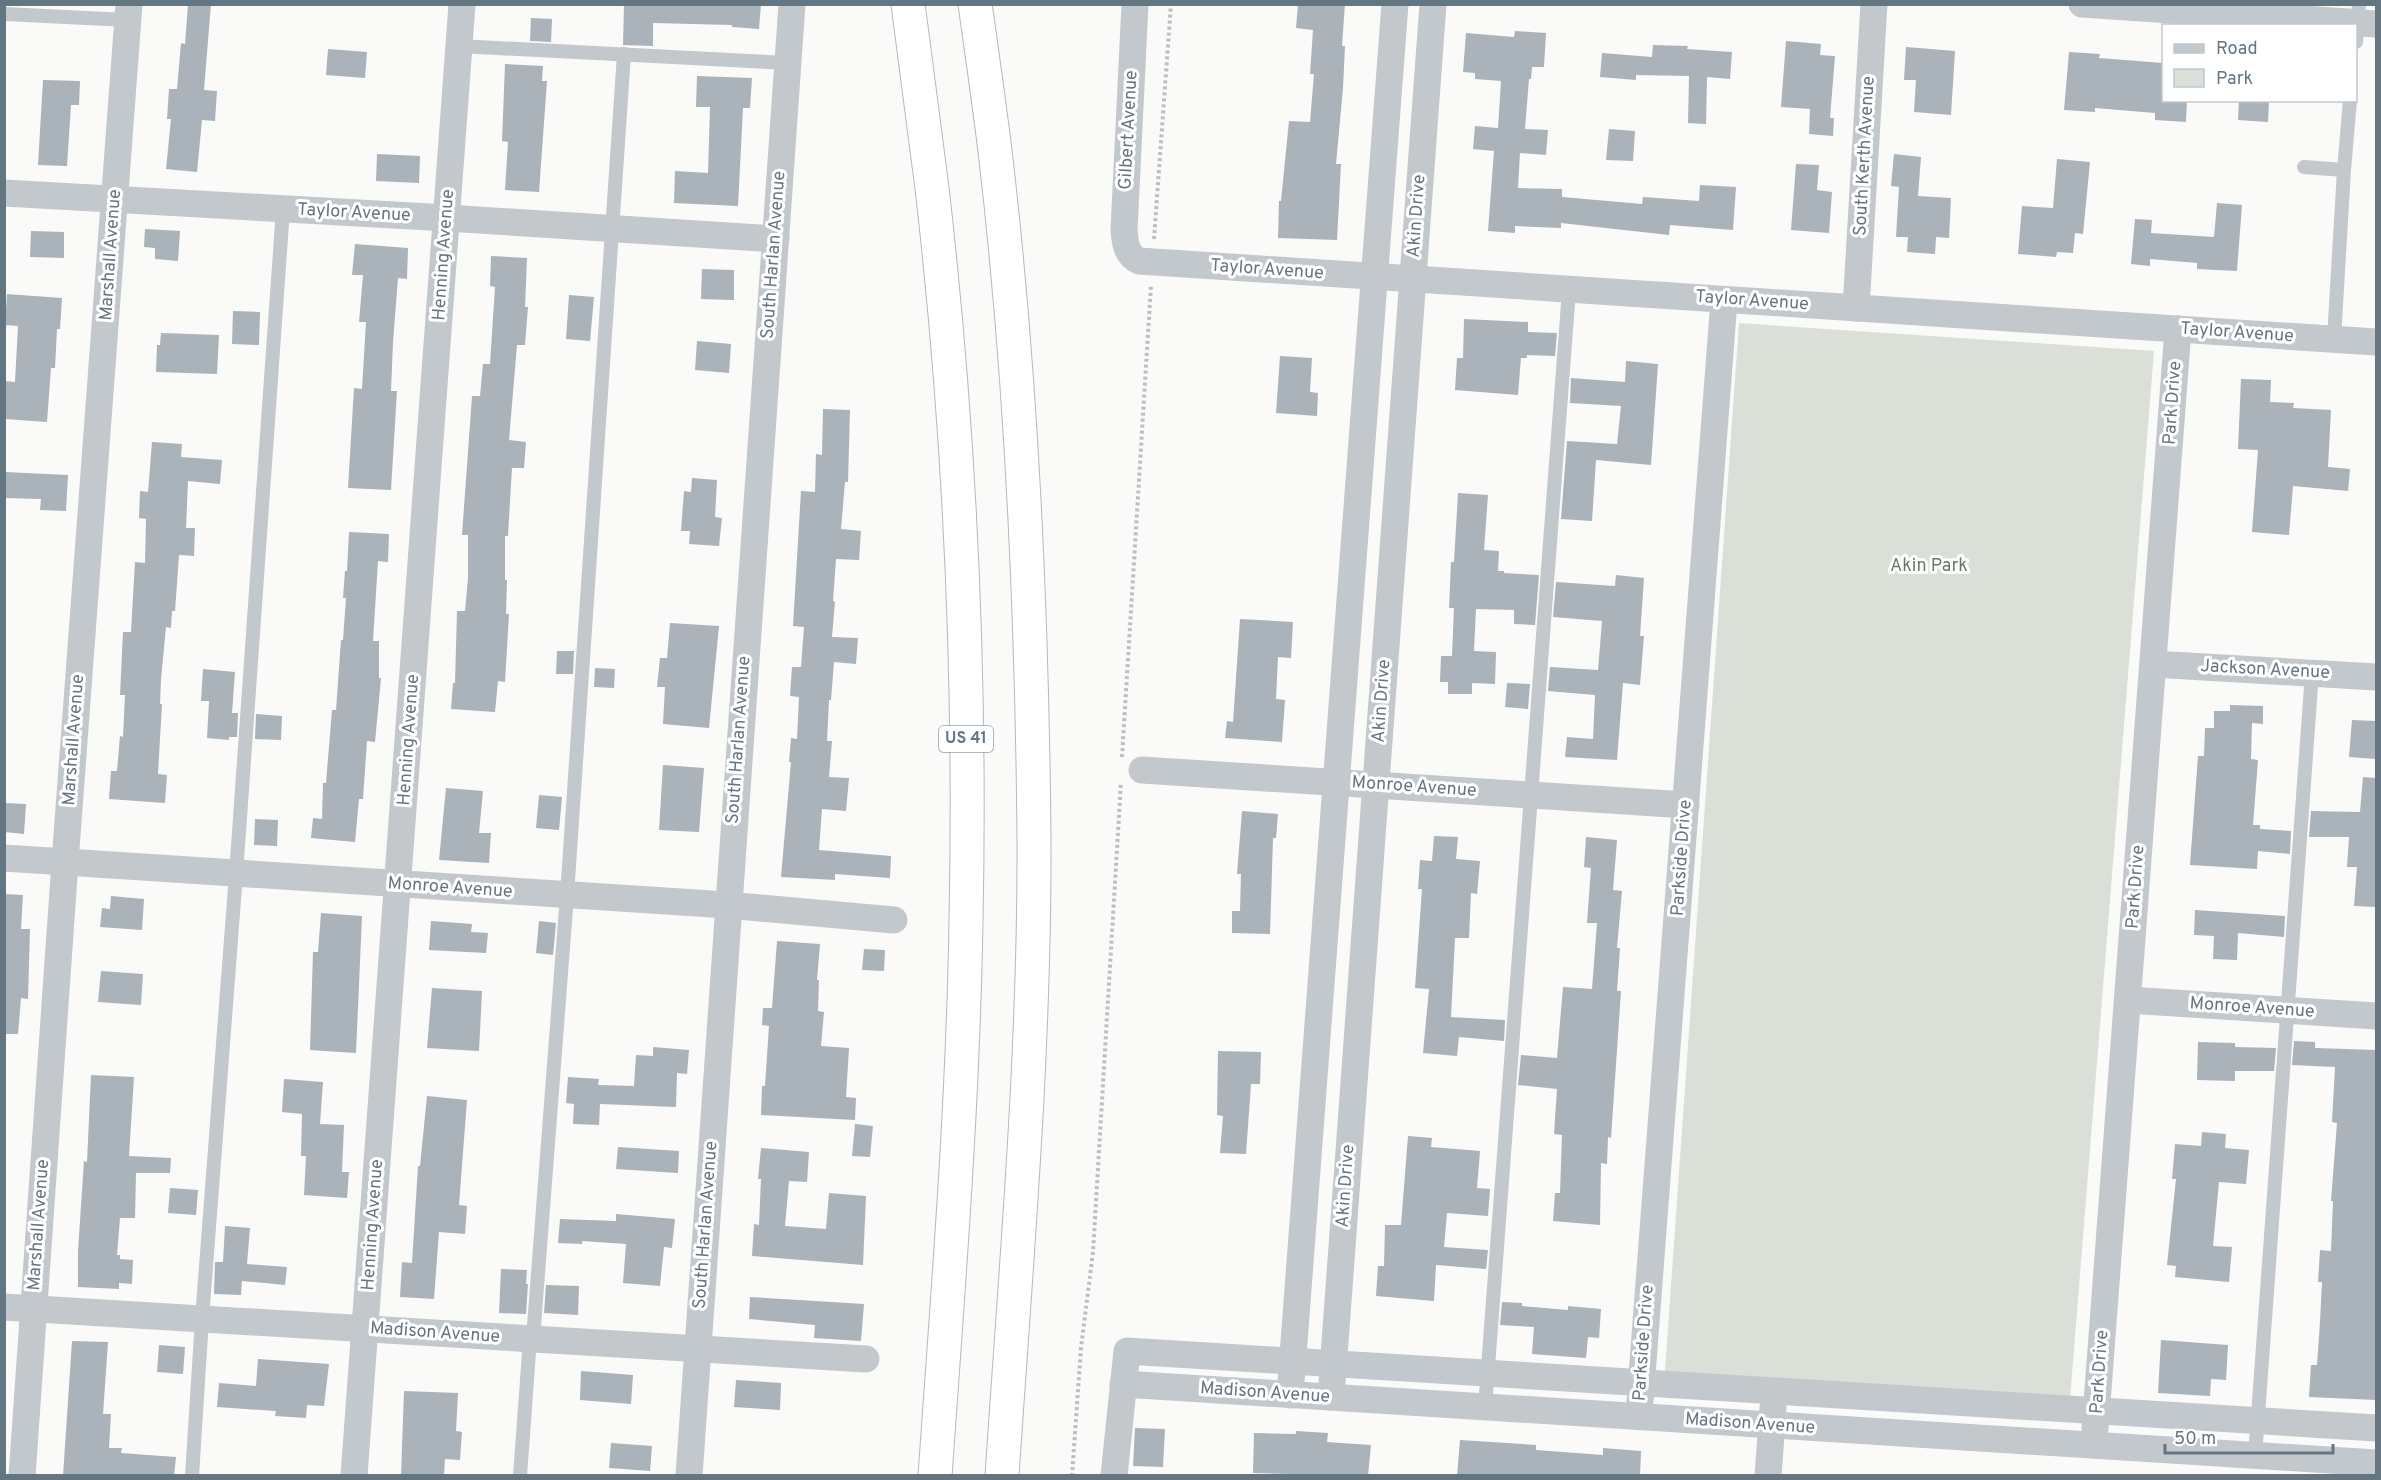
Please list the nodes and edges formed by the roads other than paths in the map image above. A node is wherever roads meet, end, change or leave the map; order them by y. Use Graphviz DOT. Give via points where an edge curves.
graph roads {
  1 [pos="462,4"];
  2 [pos="792,4"];
  3 [pos="908,4"];
  4 [pos="975,4"];
  5 [pos="1135,4"];
  6 [pos="1395,4"];
  7 [pos="1432,4"];
  8 [pos="1874,4"];
  9 [pos="2082,4"];
  10 [pos="129,12"];
  11 [pos="4,14"];
  12 [pos="2362,24"];
  13 [pos="459,46"];
  14 [pos="624,54"];
  15 [pos="788,63"];
  16 [pos="2350,102"];
  17 [pos="2304,166"];
  18 [pos="2344,170"];
  19 [pos="4,193"];
  20 [pos="115,200"];
  21 [pos="283,209"];
  22 [pos="447,218"];
  23 [pos="613,229"];
  24 [pos="776,239"];
  25 [pos="1130,255"];
  26 [pos="1375,277"];
  27 [pos="1412,279"];
  28 [pos="1569,290"];
  29 [pos="1724,300"];
  30 [pos="1856,308"];
  31 [pos="2178,329"];
  32 [pos="2334,339"];
  33 [pos="2376,342"];
  34 [pos="2153,664"];
  35 [pos="2312,673"];
  36 [pos="2376,677"];
  37 [pos="1128,770"];
  38 [pos="1336,782"];
  39 [pos="1376,785"];
  40 [pos="1531,795"];
  41 [pos="1686,805"];
  42 [pos="4,858"];
  43 [pos="65,862"];
  44 [pos="236,874"];
  45 [pos="398,885"];
  46 [pos="567,895"];
  47 [pos="727,905"];
  48 [pos="894,920"];
  49 [pos="2128,1000"];
  50 [pos="2287,1010"];
  51 [pos="2376,1016"];
  52 [pos="4,1307"];
  53 [pos="33,1309"];
  54 [pos="202,1319"];
  55 [pos="366,1329"];
  56 [pos="532,1339"];
  57 [pos="697,1349"];
  58 [pos="866,1359"];
  59 [pos="1292,1361"];
  60 [pos="1333,1364"];
  61 [pos="1488,1373"];
  62 [pos="1641,1383"];
  63 [pos="1123,1384"];
  64 [pos="1774,1391"];
  65 [pos="1290,1395"];
  66 [pos="1331,1397"];
  67 [pos="1485,1407"];
  68 [pos="2097,1411"];
  69 [pos="1639,1417"];
  70 [pos="2258,1420"];
  71 [pos="1772,1425"];
  72 [pos="2376,1428"];
  73 [pos="2094,1446"];
  74 [pos="2255,1456"];
  75 [pos="2376,1463"];
  76 [pos="22,1476"];
  77 [pos="192,1476"];
  78 [pos="354,1476"];
  79 [pos="520,1476"];
  80 [pos="689,1476"];
  81 [pos="935,1476"];
  82 [pos="1002,1476"];
  83 [pos="1114,1476"];
  84 [pos="1768,1476"];
  1 -- 13 [label="street, Henning Avenue"];
  2 -- 15 [label="street, South Harlan Avenue"];
  3 -- 81 [label="highway, US 41" via="944,311 959,509 966,709 963,1047"];
  4 -- 82 [label="highway" via="1011,313 1031,687 1034,851 1030,1025"];
  5 -- 25 [label="street, Gilbert Avenue" via="1124,220"];
  6 -- 26 [label="street, Akin Drive"];
  7 -- 27 [label="street, Akin Drive"];
  8 -- 30 [label="street, South Kerth Avenue"];
  9 -- 12 [label="street"];
  10 -- 11 [label="lane"];
  10 -- 20 [label="street, Marshall Avenue"];
  13 -- 14 [label="lane"];
  13 -- 22 [label="street, Henning Avenue"];
  14 -- 15 [label="lane"];
  14 -- 23 [label="lane"];
  15 -- 24 [label="street, South Harlan Avenue"];
  16 -- 18 [label="lane"];
  17 -- 18 [label="lane"];
  18 -- 32 [label="lane"];
  19 -- 20 [label="street, Taylor Avenue"];
  20 -- 21 [label="street, Taylor Avenue"];
  20 -- 43 [label="street, Marshall Avenue"];
  21 -- 22 [label="street, Taylor Avenue"];
  21 -- 44 [label="lane"];
  22 -- 23 [label="street, Taylor Avenue"];
  22 -- 45 [label="street, Henning Avenue"];
  23 -- 24 [label="street, Taylor Avenue"];
  23 -- 46 [label="lane"];
  24 -- 47 [label="street, South Harlan Avenue"];
  25 -- 26 [label="street, Taylor Avenue" via="1145,262"];
  26 -- 27 [label="street, Taylor Avenue"];
  26 -- 38 [label="street, Akin Drive"];
  27 -- 28 [label="street, Taylor Avenue"];
  27 -- 39 [label="street, Akin Drive"];
  28 -- 29 [label="street, Taylor Avenue"];
  28 -- 40 [label="lane"];
  29 -- 30 [label="street, Taylor Avenue"];
  29 -- 41 [label="street, Parkside Drive"];
  30 -- 31 [label="street, Taylor Avenue"];
  31 -- 32 [label="street, Taylor Avenue"];
  31 -- 34 [label="street, Park Drive"];
  32 -- 33 [label="street, Taylor Avenue"];
  34 -- 35 [label="street, Jackson Avenue"];
  34 -- 49 [label="street, Park Drive"];
  35 -- 36 [label="street, Jackson Avenue"];
  35 -- 50 [label="lane"];
  37 -- 38 [label="street, Monroe Avenue"];
  38 -- 39 [label="street, Monroe Avenue"];
  38 -- 59 [label="street, Akin Drive"];
  39 -- 40 [label="street, Monroe Avenue"];
  39 -- 60 [label="street, Akin Drive"];
  40 -- 41 [label="street, Monroe Avenue"];
  40 -- 61 [label="lane"];
  41 -- 62 [label="street, Parkside Drive"];
  42 -- 43 [label="street, Monroe Avenue"];
  43 -- 44 [label="street, Monroe Avenue"];
  43 -- 53 [label="street, Marshall Avenue"];
  44 -- 45 [label="street, Monroe Avenue"];
  44 -- 54 [label="lane"];
  45 -- 46 [label="street, Monroe Avenue"];
  45 -- 55 [label="street, Henning Avenue"];
  46 -- 47 [label="street, Monroe Avenue"];
  46 -- 56 [label="lane"];
  47 -- 48 [label="street, Monroe Avenue"];
  47 -- 57 [label="street, South Harlan Avenue"];
  49 -- 50 [label="street, Monroe Avenue"];
  49 -- 68 [label="street, Park Drive"];
  50 -- 51 [label="street, Monroe Avenue"];
  50 -- 70 [label="lane"];
  52 -- 53 [label="street, Madison Avenue"];
  53 -- 54 [label="street, Madison Avenue"];
  53 -- 76 [label="street, Marshall Avenue"];
  54 -- 55 [label="street, Madison Avenue"];
  54 -- 77 [label="lane"];
  55 -- 56 [label="street, Madison Avenue"];
  55 -- 78 [label="street, Henning Avenue"];
  56 -- 57 [label="street, Madison Avenue"];
  56 -- 79 [label="lane"];
  57 -- 58 [label="street, Madison Avenue"];
  57 -- 80 [label="street, South Harlan Avenue"];
  59 -- 60 [label="street, Madison Avenue"];
  59 -- 63 [label="street, Madison Avenue" via="1127,1351"];
  59 -- 65 [label="street, Akin Drive"];
  60 -- 61 [label="street, Madison Avenue"];
  60 -- 66 [label="street, Akin Drive"];
  61 -- 62 [label="street, Madison Avenue"];
  61 -- 67 [label="lane"];
  62 -- 64 [label="street, Madison Avenue"];
  62 -- 69 [label="street, Parkside Drive"];
  63 -- 65 [label="street, Madison Avenue"];
  63 -- 83 [label="street"];
  64 -- 68 [label="street, Madison Avenue"];
  64 -- 71 [label="street"];
  65 -- 66 [label="street, Madison Avenue"];
  66 -- 67 [label="street, Madison Avenue"];
  67 -- 69 [label="street, Madison Avenue"];
  68 -- 70 [label="street, Madison Avenue"];
  68 -- 73 [label="street, Park Drive"];
  69 -- 71 [label="street, Madison Avenue"];
  70 -- 72 [label="street, Madison Avenue"];
  70 -- 74 [label="lane"];
  71 -- 73 [label="street, Madison Avenue"];
  71 -- 84 [label="street"];
  73 -- 74 [label="street, Madison Avenue"];
  74 -- 75 [label="street, Madison Avenue"];
}
